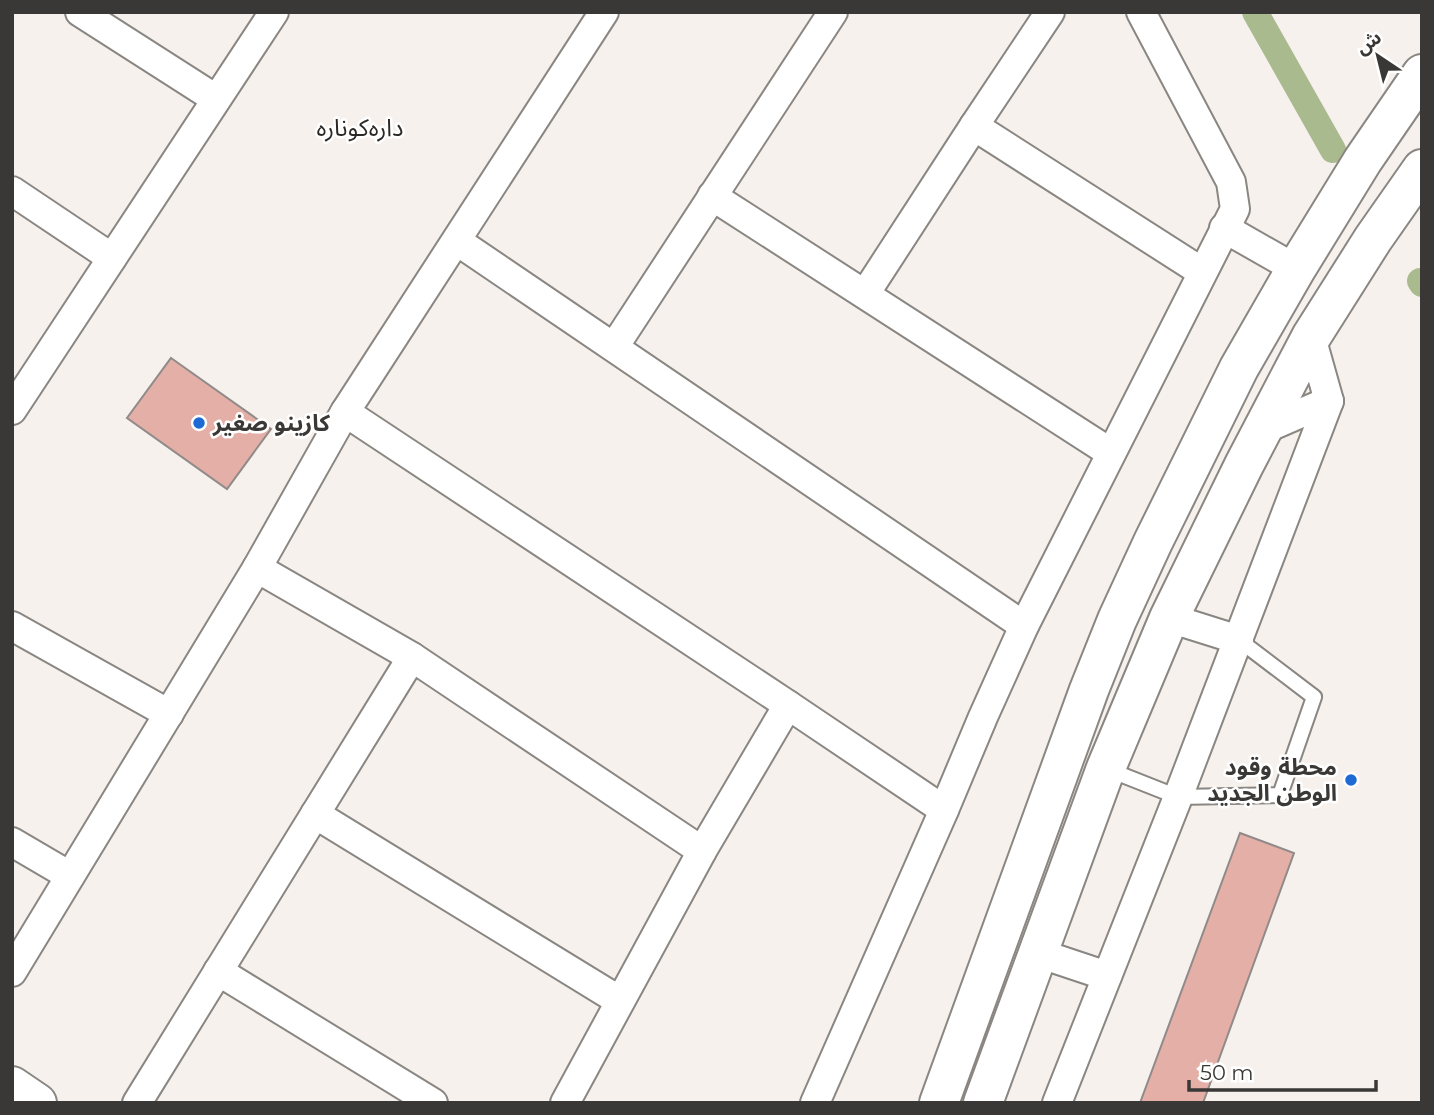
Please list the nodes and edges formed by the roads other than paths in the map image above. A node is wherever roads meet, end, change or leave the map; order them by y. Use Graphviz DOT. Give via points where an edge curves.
graph roads {
  1 [pos="80,12"];
  2 [pos="274,12"];
  3 [pos="604,12"];
  4 [pos="832,12"];
  5 [pos="1050,12"];
  6 [pos="1141,12"];
  7 [pos="1422,74"];
  8 [pos="216,99"];
  9 [pos="974,125"];
  10 [pos="1422,169"];
  11 [pos="12,191"];
  12 [pos="712,196"];
  13 [pos="1224,228"];
  14 [pos="457,241"];
  15 [pos="112,258"];
  16 [pos="1296,269"];
  17 [pos="1202,272"];
  18 [pos="865,294"];
  19 [pos="1311,337"];
  20 [pos="614,347"];
  21 [pos="1329,401"];
  22 [pos="12,410"];
  23 [pos="345,411"];
  24 [pos="1262,430"];
  25 [pos="1111,453"];
  26 [pos="257,568"];
  27 [pos="1170,618"];
  28 [pos="12,626"];
  29 [pos="1024,626"];
  30 [pos="1238,640"];
  31 [pos="412,657"];
  32 [pos="788,705"];
  33 [pos="169,714"];
  34 [pos="1064,755"];
  35 [pos="1106,768"];
  36 [pos="1178,797"];
  37 [pos="944,810"];
  38 [pos="315,814"];
  39 [pos="12,842"];
  40 [pos="702,851"];
  41 [pos="70,876"];
  42 [pos="1038,953"];
  43 [pos="12,971"];
  44 [pos="218,971"];
  45 [pos="1107,976"];
  46 [pos="620,1001"];
  47 [pos="12,1086"];
  48 [pos="37,1103"];
  49 [pos="137,1103"];
  50 [pos="433,1103"];
  51 [pos="565,1103"];
  52 [pos="815,1103"];
  53 [pos="939,1103"];
  54 [pos="983,1103"];
  55 [pos="1058,1103"];
  1 -- 8 [label="street"];
  2 -- 8 [label="street"];
  3 -- 14 [label="street"];
  4 -- 12 [label="street"];
  5 -- 9 [label="street"];
  6 -- 13 [label="street" via="1231,182 1234,209"];
  7 -- 16 [label="main road"];
  8 -- 15 [label="street"];
  9 -- 17 [label="street"];
  9 -- 18 [label="street"];
  10 -- 19 [label="main road"];
  11 -- 15 [label="street"];
  12 -- 18 [label="street"];
  12 -- 20 [label="street"];
  13 -- 16 [label="street"];
  13 -- 17 [label="street"];
  14 -- 20 [label="street"];
  14 -- 23 [label="street"];
  15 -- 22 [label="street"];
  16 -- 34 [label="main road" via="1239,368 1153,542"];
  17 -- 25 [label="street"];
  18 -- 25 [label="street"];
  19 -- 21 [label="street"];
  19 -- 24 [label="main road"];
  20 -- 29 [label="street"];
  21 -- 24 [label="street"];
  21 -- 30 [label="street"];
  23 -- 26 [label="street"];
  23 -- 32 [label="street"];
  24 -- 27 [label="main road"];
  25 -- 29 [label="street"];
  26 -- 31 [label="street"];
  26 -- 33 [label="street"];
  27 -- 30 [label="street"];
  27 -- 35 [label="main road"];
  28 -- 33 [label="street"];
  29 -- 37 [label="street"];
  30 -- 36 [label="street"];
  30 -- 36 [label="lane" via="1314,697 1280,795"];
  31 -- 38 [label="street"];
  31 -- 40 [label="street"];
  32 -- 37 [label="street"];
  32 -- 40 [label="street"];
  33 -- 41 [label="street"];
  34 -- 35 [label="main road"];
  34 -- 53 [label="main road"];
  35 -- 36 [label="lane"];
  35 -- 42 [label="main road"];
  36 -- 45 [label="street"];
  37 -- 52 [label="street"];
  38 -- 44 [label="street"];
  38 -- 46 [label="street"];
  39 -- 41 [label="street"];
  40 -- 46 [label="street"];
  41 -- 43 [label="street"];
  42 -- 45 [label="street"];
  42 -- 54 [label="main road"];
  44 -- 49 [label="street"];
  44 -- 50 [label="street"];
  45 -- 55 [label="street"];
  46 -- 51 [label="street"];
  47 -- 48 [label="main road"];
}
